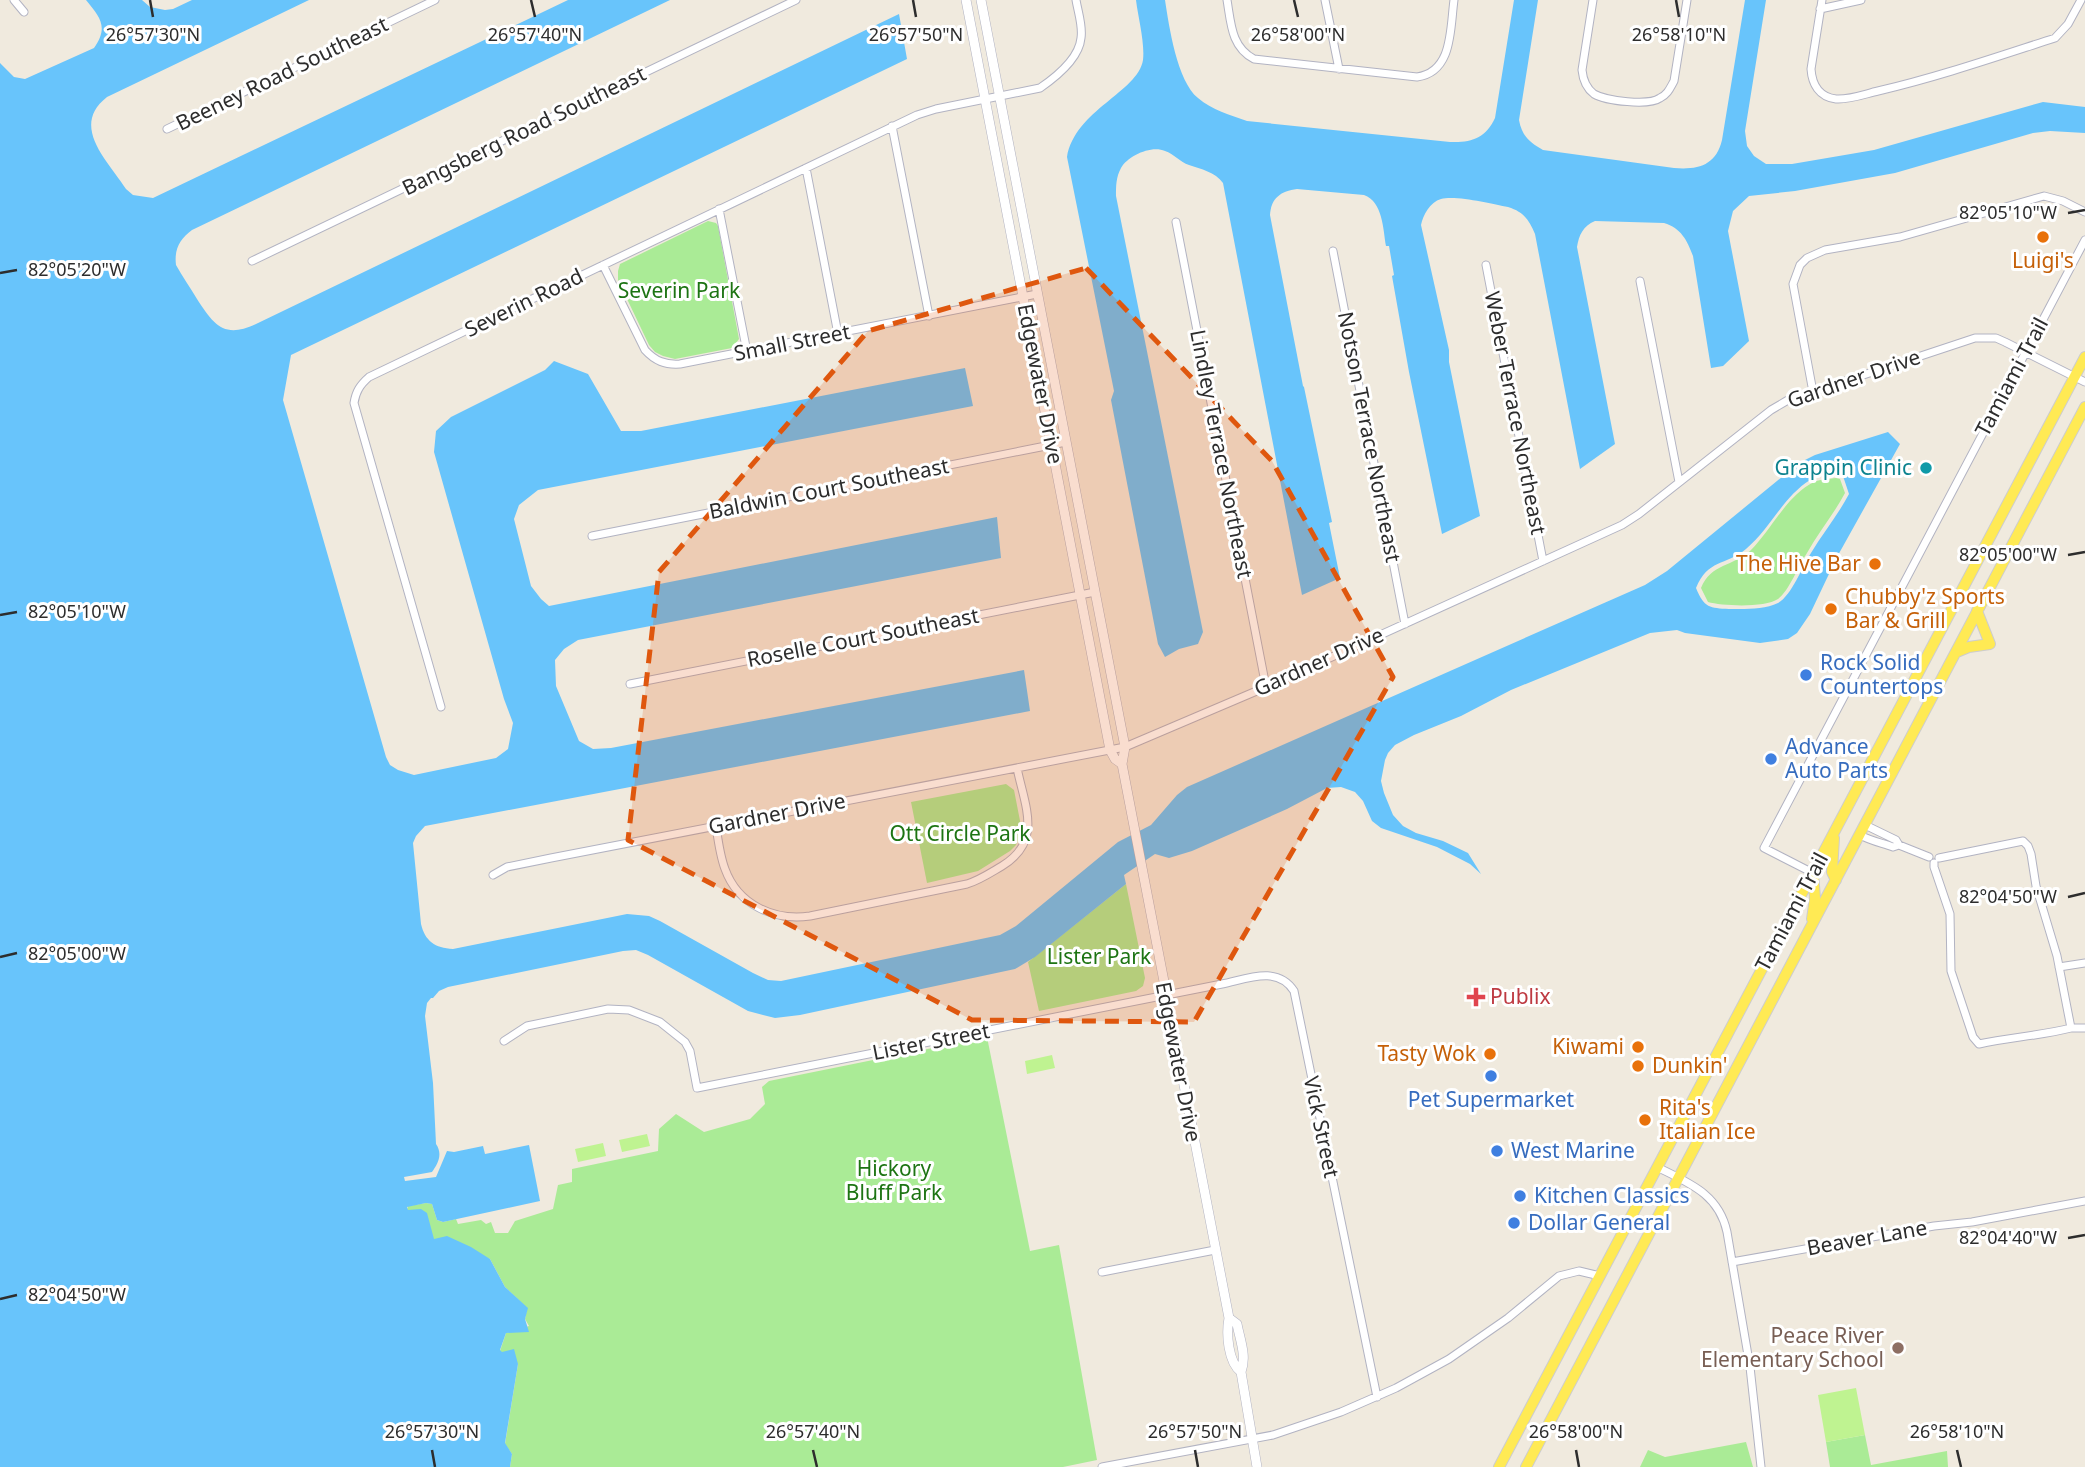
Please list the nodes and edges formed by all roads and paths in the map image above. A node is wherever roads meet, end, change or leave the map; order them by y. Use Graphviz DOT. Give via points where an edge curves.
graph roads {
  1 [pos="14,0"];
  2 [pos="435,0"];
  3 [pos="796,0"];
  4 [pos="966,0"];
  5 [pos="981,0"];
  6 [pos="1076,0"];
  7 [pos="1227,0"];
  8 [pos="1325,0"];
  9 [pos="1454,0"];
  10 [pos="1593,0"];
  11 [pos="1687,0"];
  12 [pos="1861,0"];
  13 [pos="2081,0"];
  14 [pos="1821,4"];
  15 [pos="24,12"];
  16 [pos="1339,69"];
  17 [pos="999,97"];
  18 [pos="984,100"];
  19 [pos="892,126"];
  20 [pos="167,129"];
  21 [pos="806,168"];
  22 [pos="719,209"];
  23 [pos="2085,212"];
  24 [pos="1176,222"];
  25 [pos="2085,240"];
  26 [pos="1333,251"];
  27 [pos="252,261"];
  28 [pos="603,265"];
  29 [pos="1486,265"];
  30 [pos="1640,281"];
  31 [pos="1037,294"];
  32 [pos="1023,297"];
  33 [pos="929,316"];
  34 [pos="838,334"];
  35 [pos="747,352"];
  36 [pos="2026,352"];
  37 [pos="2085,357"];
  38 [pos="2080,380"];
  39 [pos="1813,392"];
  40 [pos="2085,407"];
  41 [pos="2081,421"];
  42 [pos="1066,442"];
  43 [pos="1052,445"];
  44 [pos="1679,482"];
  45 [pos="592,536"];
  46 [pos="1544,561"];
  47 [pos="1095,592"];
  48 [pos="1080,595"];
  49 [pos="1978,611"];
  50 [pos="1405,624"];
  51 [pos="1957,652"];
  52 [pos="630,684"];
  53 [pos="1266,687"];
  54 [pos="441,707"];
  55 [pos="1125,747"];
  56 [pos="1110,750"];
  57 [pos="1122,764"];
  58 [pos="1017,768"];
  59 [pos="716,826"];
  60 [pos="1862,830"];
  61 [pos="1834,832"];
  62 [pos="1899,845"];
  63 [pos="1934,859"];
  64 [pos="1813,873"];
  65 [pos="493,875"];
  66 [pos="1836,880"];
  67 [pos="1810,929"];
  68 [pos="2085,962"];
  69 [pos="2059,967"];
  70 [pos="1165,995"];
  71 [pos="2071,1028"];
  72 [pos="2085,1028"];
  73 [pos="505,1041"];
  74 [pos="1657,1167"];
  75 [pos="1679,1178"];
  76 [pos="2085,1201"];
  77 [pos="1215,1250"];
  78 [pos="1732,1262"];
  79 [pos="1102,1272"];
  80 [pos="1600,1276"];
  81 [pos="1377,1397"];
  82 [pos="1252,1440"];
  83 [pos="1102,1467"];
  84 [pos="1257,1467"];
  85 [pos="1500,1467"];
  86 [pos="1526,1467"];
  87 [pos="1761,1467"];
  1 -- 15 [label="street"];
  2 -- 20 [label="street, Beeney Road Southeast"];
  3 -- 27 [label="street, Bangsberg Road Southeast"];
  4 -- 18 [label="street, Edgewater Drive"];
  5 -- 17 [label="street, Edgewater Drive"];
  6 -- 17 [label="street, Severin Road" via="1081,39 1073,59 1040,88"];
  7 -- 16 [label="street" via="1234,38 1245,55"];
  8 -- 16 [label="street"];
  9 -- 16 [label="street" via="1446,54 1436,71 1417,77"];
  10 -- 11 [label="street" via="1583,80 1596,95 1643,102 1653,102 1670,90"];
  12 -- 14 [label="street"];
  13 -- 14 [label="street" via="2054,38 1844,99 1824,95 1812,79"];
  17 -- 18 [label="street, Severin Road"];
  17 -- 31 [label="street, Edgewater Drive"];
  18 -- 19 [label="street, Severin Road" via="926,111"];
  18 -- 32 [label="street, Edgewater Drive"];
  19 -- 21 [label="street, Severin Road"];
  19 -- 33 [label="street"];
  21 -- 22 [label="street, Severin Road"];
  21 -- 34 [label="street"];
  22 -- 28 [label="street, Severin Road"];
  22 -- 35 [label="street"];
  23 -- 39 [label="street" via="2044,197 1807,258 1793,284"];
  24 -- 53 [label="street, Lindley Terrace Northeast"];
  25 -- 36 [label="street, Tamiami Trail"];
  26 -- 50 [label="street, Notson Terrace Northeast"];
  28 -- 35 [label="street, Small Street" via="652,357 680,365"];
  28 -- 54 [label="street, Severin Road" via="369,377 355,393 354,403"];
  29 -- 46 [label="street, Weber Terrace Northeast"];
  30 -- 44 [label="street"];
  31 -- 32 [label="street, Small Street"];
  31 -- 42 [label="street, Edgewater Drive"];
  32 -- 33 [label="street, Small Street"];
  32 -- 43 [label="street, Edgewater Drive"];
  33 -- 34 [label="street, Small Street"];
  34 -- 35 [label="street, Small Street"];
  36 -- 38 [label="street, Gardner Drive"];
  36 -- 39 [label="street, Gardner Drive" via="1996,338 1975,338"];
  36 -- 64 [label="street, Tamiami Trail" via="1764,848"];
  37 -- 38 [label="main road, Tamiami Trail"];
  38 -- 61 [label="main road, Tamiami Trail"];
  39 -- 44 [label="street, Gardner Drive" via="1771,410"];
  40 -- 41 [label="main road, Tamiami Trail"];
  41 -- 49 [label="main road, Tamiami Trail"];
  42 -- 43 [label="street, Baldwin Court Southeast"];
  42 -- 47 [label="street, Edgewater Drive"];
  43 -- 45 [label="street, Baldwin Court Southeast"];
  43 -- 48 [label="street, Edgewater Drive"];
  44 -- 46 [label="street, Gardner Drive" via="1622,526"];
  46 -- 50 [label="street, Gardner Drive"];
  47 -- 48 [label="street, Roselle Court Southeast"];
  47 -- 55 [label="street, Edgewater Drive"];
  48 -- 52 [label="street, Roselle Court Southeast"];
  48 -- 56 [label="street, Edgewater Drive"];
  49 -- 51 [label="main road, Tamiami Trail"];
  49 -- 51 [label="main road" via="1990,644"];
  50 -- 53 [label="street, Gardner Drive"];
  51 -- 60 [label="main road, Tamiami Trail"];
  53 -- 55 [label="street, Gardner Drive"];
  55 -- 56 [label="street, Gardner Drive"];
  55 -- 57 [label="street, Edgewater Drive"];
  56 -- 57 [label="street, Edgewater Drive"];
  56 -- 58 [label="street, Gardner Drive"];
  57 -- 70 [label="street, Edgewater Drive"];
  58 -- 59 [label="street, Gardner Drive"];
  58 -- 59 [label="street" via="1028,834 1010,861 967,884 810,916 775,915 745,898 725,870"];
  59 -- 65 [label="street, Gardner Drive" via="507,867"];
  60 -- 62 [label="street" via="1896,840"];
  60 -- 62 [label="street" via="1873,842"];
  60 -- 66 [label="main road, Tamiami Trail"];
  61 -- 64 [label="main road, Tamiami Trail"];
  61 -- 66 [label="main road" via="1832,872"];
  62 -- 63 [label="street"];
  63 -- 69 [label="street" via="2023,841"];
  63 -- 71 [label="street" via="1950,914 1951,971 1973,1037 1979,1044"];
  64 -- 67 [label="main road"];
  64 -- 74 [label="main road, Tamiami Trail"];
  66 -- 67 [label="main road, Tamiami Trail"];
  67 -- 75 [label="main road, Tamiami Trail"];
  68 -- 69 [label="street"];
  69 -- 71 [label="street"];
  70 -- 73 [label="street, Lister Street" via="697,1088 685,1042 660,1022 629,1010 608,1009 527,1026"];
  70 -- 77 [label="street, Edgewater Drive"];
  70 -- 81 [label="street, Vick Street" via="1269,975 1279,976 1294,991"];
  71 -- 72 [label="street"];
  74 -- 75 [label="street"];
  74 -- 80 [label="main road, Tamiami Trail"];
  75 -- 78 [label="street" via="1707,1195 1722,1213"];
  75 -- 86 [label="main road, Tamiami Trail"];
  76 -- 78 [label="street, Beaver Lane"];
  77 -- 79 [label="street"];
  77 -- 82 [label="street, Edgewater Drive" via="1229,1318 1230,1348 1241,1372"];
  78 -- 87 [label="street"];
  80 -- 81 [label="street" via="1579,1271 1559,1276 1478,1340"];
  80 -- 85 [label="main road, Tamiami Trail"];
  81 -- 82 [label="street" via="1308,1425"];
  82 -- 83 [label="street"];
  82 -- 84 [label="street, Edgewater Drive"];
}
